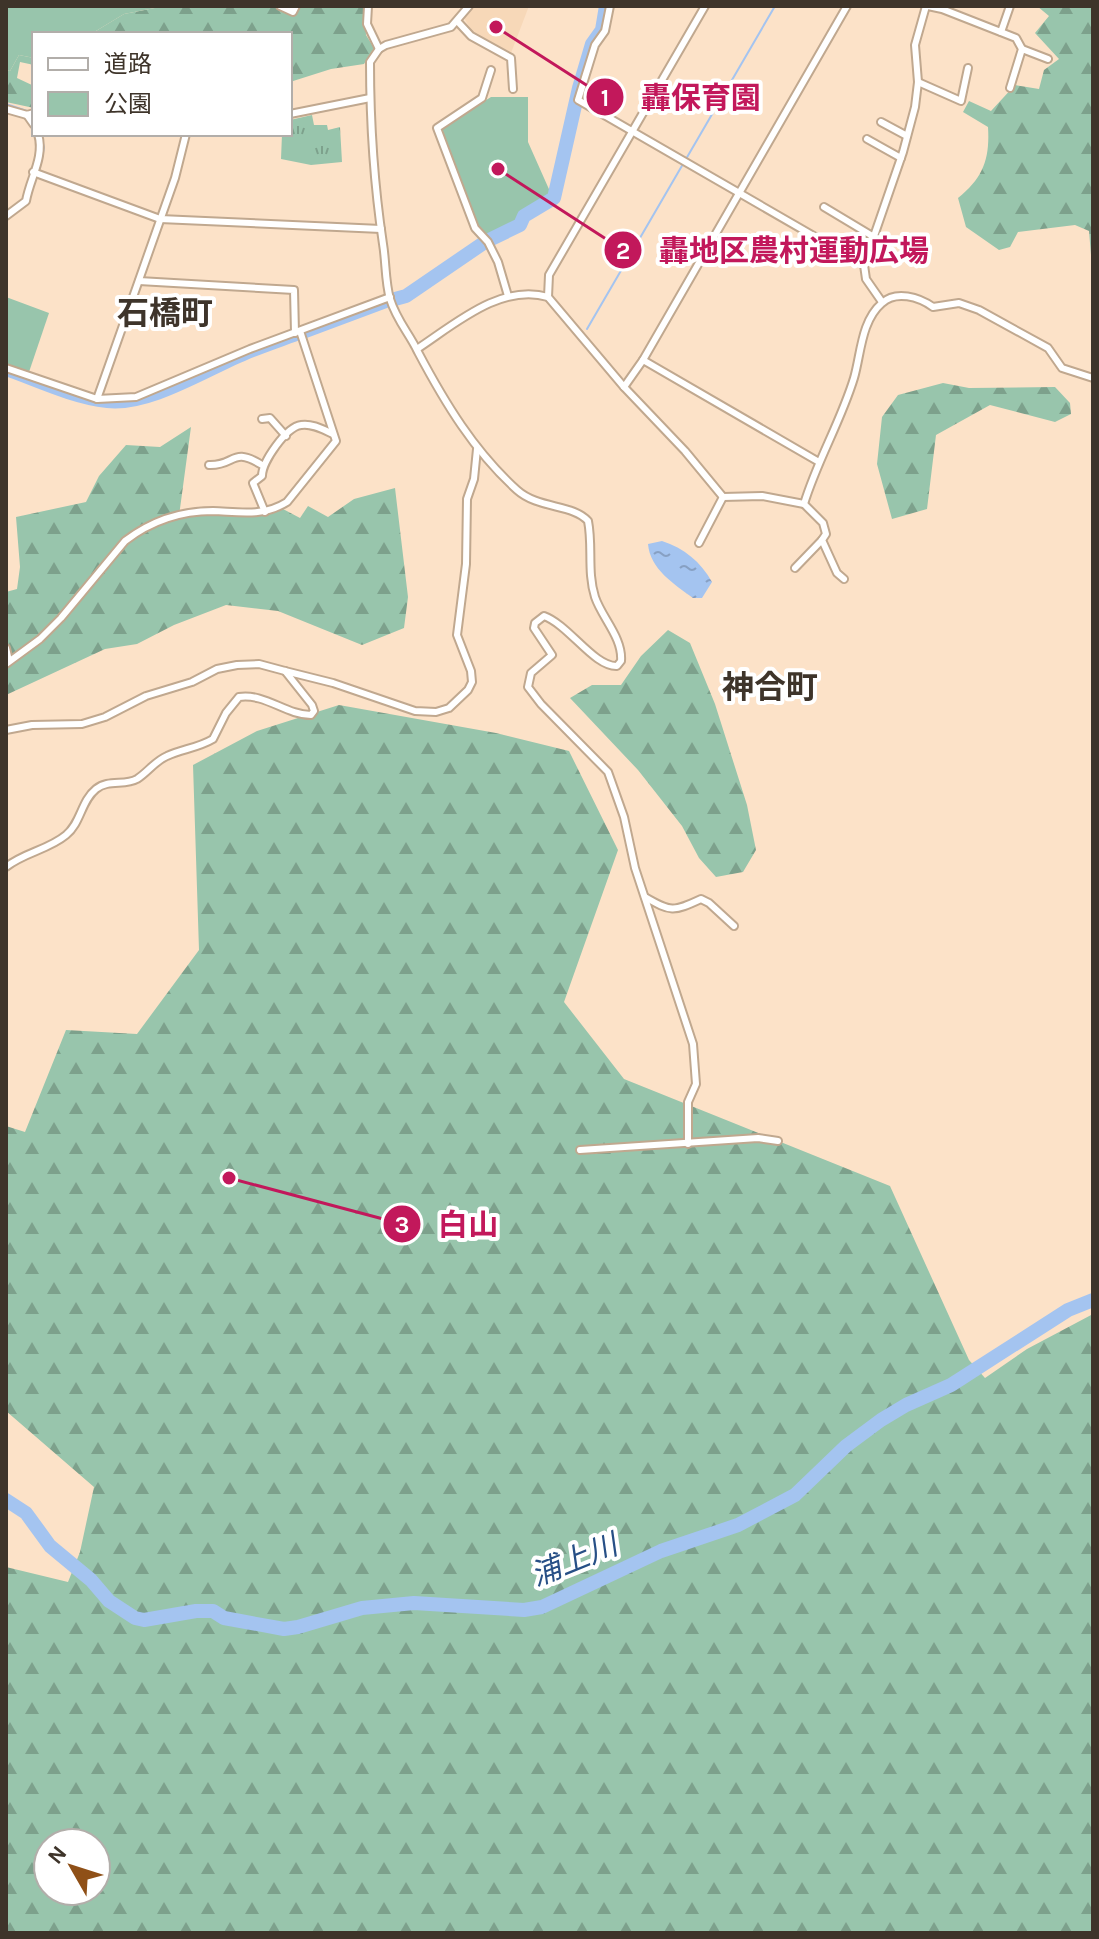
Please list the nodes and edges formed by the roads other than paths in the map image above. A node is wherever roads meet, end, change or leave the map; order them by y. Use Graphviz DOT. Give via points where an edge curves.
graph roads {
  1 [pos="280,6"];
  2 [pos="296,6"];
  3 [pos="368,6"];
  4 [pos="469,6"];
  5 [pos="610,6"];
  6 [pos="705,6"];
  7 [pos="847,6"];
  8 [pos="927,6"];
  9 [pos="1010,6"];
  10 [pos="944,8"];
  11 [pos="458,22"];
  12 [pos="1001,32"];
  13 [pos="379,49"];
  14 [pos="1022,49"];
  15 [pos="1048,59"];
  16 [pos="968,68"];
  17 [pos="491,70"];
  18 [pos="918,82"];
  19 [pos="1010,88"];
  20 [pos="513,89"];
  21 [pos="370,98"];
  22 [pos="6,109"];
  23 [pos="30,114"];
  24 [pos="292,114"];
  25 [pos="881,122"];
  26 [pos="633,132"];
  27 [pos="38,136"];
  28 [pos="186,136"];
  29 [pos="907,136"];
  30 [pos="867,139"];
  31 [pos="901,158"];
  32 [pos="33,172"];
  33 [pos="739,192"];
  34 [pos="824,207"];
  35 [pos="6,216"];
  36 [pos="160,219"];
  37 [pos="381,229"];
  38 [pos="874,237"];
  39 [pos="864,265"];
  40 [pos="139,281"];
  41 [pos="508,296"];
  42 [pos="390,297"];
  43 [pos="548,297"];
  44 [pos="882,302"];
  45 [pos="298,332"];
  46 [pos="417,349"];
  47 [pos="643,360"];
  48 [pos="6,368"];
  49 [pos="1093,378"];
  50 [pos="624,387"];
  51 [pos="97,399"];
  52 [pos="262,419"];
  53 [pos="333,434"];
  54 [pos="286,436"];
  55 [pos="477,449"];
  56 [pos="819,462"];
  57 [pos="209,465"];
  58 [pos="262,465"];
  59 [pos="723,497"];
  60 [pos="804,504"];
  61 [pos="265,512"];
  62 [pos="822,540"];
  63 [pos="699,543"];
  64 [pos="795,568"];
  65 [pos="844,579"];
  66 [pos="6,648"];
  67 [pos="8,662"];
  68 [pos="285,671"];
  69 [pos="6,730"];
  70 [pos="6,867"];
  71 [pos="644,896"];
  72 [pos="734,926"];
  73 [pos="778,1141"];
  74 [pos="688,1144"];
  75 [pos="580,1150"];
  1 -- 2 [label="street" via="293,12"];
  3 -- 13 [label="street" via="367,24"];
  4 -- 11 [label="street"];
  5 -- 26 [label="street" via="578,100"];
  6 -- 26 [label="street"];
  7 -- 33 [label="street"];
  8 -- 10 [label="street"];
  8 -- 18 [label="street" via="915,45"];
  9 -- 12 [label="street"];
  10 -- 12 [label="street"];
  11 -- 13 [label="street"];
  11 -- 20 [label="street" via="471,36 511,58"];
  12 -- 14 [label="street" via="1016,38"];
  13 -- 21 [label="street" via="370,62"];
  14 -- 15 [label="street"];
  14 -- 19 [label="street"];
  16 -- 18 [label="street" via="961,101"];
  17 -- 41 [label="street" via="482,98 437,128 475,228 498,262"];
  18 -- 29 [label="street"];
  21 -- 24 [label="street"];
  21 -- 37 [label="street"];
  22 -- 23 [label="street"];
  25 -- 29 [label="street"];
  26 -- 33 [label="street"];
  26 -- 43 [label="street" via="549,275"];
  27 -- 32 [label="street" via="41,156"];
  28 -- 36 [label="street"];
  29 -- 31 [label="street"];
  30 -- 31 [label="street"];
  31 -- 38 [label="street"];
  32 -- 35 [label="street" via="26,201"];
  32 -- 36 [label="street"];
  33 -- 39 [label="street"];
  33 -- 47 [label="street"];
  34 -- 38 [label="street"];
  36 -- 37 [label="street"];
  36 -- 40 [label="street"];
  37 -- 42 [label="street"];
  38 -- 39 [label="street"];
  39 -- 44 [label="street" via="866,279"];
  40 -- 45 [label="street" via="294,290"];
  40 -- 51 [label="street"];
  41 -- 43 [label="street"];
  41 -- 46 [label="street"];
  42 -- 45 [label="street"];
  42 -- 46 [label="street"];
  43 -- 50 [label="street"];
  44 -- 49 [label="street" via="901,295 933,307 959,303 979,310 1048,348 1062,368"];
  44 -- 56 [label="street" via="869,321 854,378"];
  45 -- 51 [label="street" via="152,392"];
  45 -- 53 [label="street"];
  46 -- 55 [label="street"];
  47 -- 50 [label="street"];
  47 -- 56 [label="street"];
  48 -- 51 [label="street"];
  50 -- 59 [label="street"];
  52 -- 54 [label="street" via="270,418"];
  53 -- 54 [label="street" via="302,424"];
  53 -- 61 [label="street" via="332,448 287,502"];
  54 -- 58 [label="street"];
  55 -- 68 [label="street" via="467,499 457,635 471,671 468,690 449,708 415,711"];
  55 -- 71 [label="street" via="519,492 588,521 590,578 620,646 621,661 617,666 602,662 544,616 534,628 552,655 531,673 528,687 608,772"];
  56 -- 60 [label="street"];
  57 -- 58 [label="street" via="238,456"];
  58 -- 61 [label="street" via="262,476 253,483"];
  59 -- 60 [label="street" via="762,496"];
  59 -- 63 [label="street"];
  60 -- 62 [label="street" via="825,527"];
  61 -- 67 [label="street" via="191,512 141,529 40,639"];
  62 -- 64 [label="street"];
  62 -- 65 [label="street"];
  66 -- 67 [label="street"];
  68 -- 69 [label="street" via="259,664 217,669 82,724"];
  68 -- 70 [label="street" via="312,705 311,715 249,695 239,697 213,739 166,756 135,780 97,788 67,835"];
  71 -- 72 [label="street" via="668,910 701,899"];
  71 -- 74 [label="street" via="693,1044 696,1084 688,1102"];
  73 -- 74 [label="street"];
  74 -- 75 [label="street"];
}
